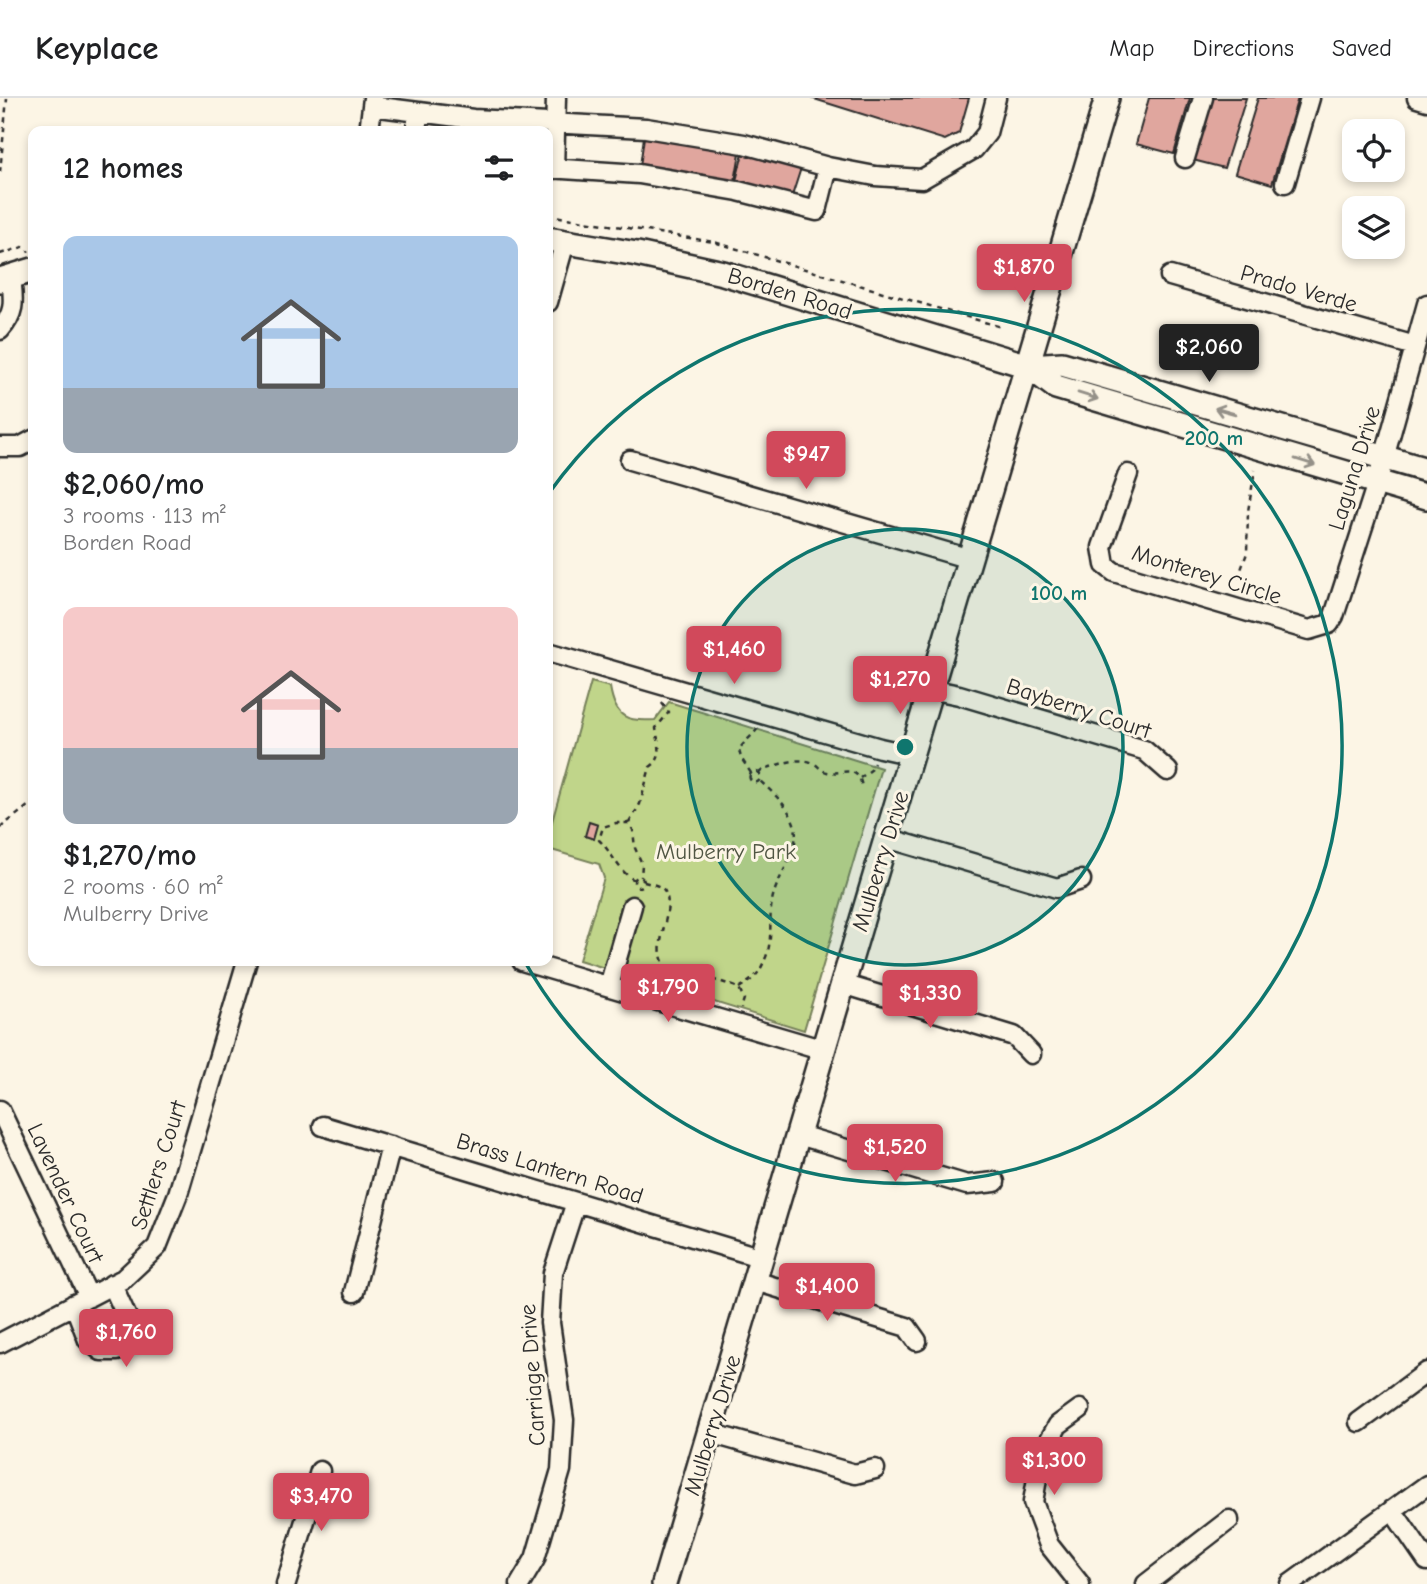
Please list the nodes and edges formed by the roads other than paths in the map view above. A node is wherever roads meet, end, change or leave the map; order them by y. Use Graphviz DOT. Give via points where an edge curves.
graph roads {
  1 [pos="556,98"];
  2 [pos="996,98"];
  3 [pos="1107,98"];
  4 [pos="1203,98"];
  5 [pos="1310,98"];
  6 [pos="1417,98"];
  7 [pos="1427,101"];
  8 [pos="372,102"];
  9 [pos="417,112"];
  10 [pos="555,123"];
  11 [pos="370,126"];
  12 [pos="417,126"];
  13 [pos="553,146"];
  14 [pos="1185,158"];
  15 [pos="828,167"];
  16 [pos="553,169"];
  17 [pos="1286,183"];
  18 [pos="556,241"];
  19 [pos="553,264"];
  20 [pos="18,269"];
  21 [pos="1170,276"];
  22 [pos="1427,304"];
  23 [pos="0,330"];
  24 [pos="1415,346"];
  25 [pos="1028,366"];
  26 [pos="28,443"];
  27 [pos="0,447"];
  28 [pos="1385,457"];
  29 [pos="630,460"];
  30 [pos="1427,470"];
  31 [pos="1128,474"];
  32 [pos="1377,483"];
  33 [pos="1427,497"];
  34 [pos="970,559"];
  35 [pos="1309,630"];
  36 [pos="553,653"];
  37 [pos="930,689"];
  38 [pos="912,755"];
  39 [pos="1168,771"];
  40 [pos="887,838"];
  41 [pos="1081,880"];
  42 [pos="632,906"];
  43 [pos="246,966"];
  44 [pos="539,966"];
  45 [pos="844,984"];
  46 [pos="609,986"];
  47 [pos="824,1050"];
  48 [pos="1031,1054"];
  49 [pos="0,1110"];
  50 [pos="323,1126"];
  51 [pos="799,1135"];
  52 [pos="391,1146"];
  53 [pos="995,1182"];
  54 [pos="576,1202"];
  55 [pos="762,1258"];
  56 [pos="755,1280"];
  57 [pos="112,1284"];
  58 [pos="354,1292"];
  59 [pos="81,1300"];
  60 [pos="917,1342"];
  61 [pos="0,1343"];
  62 [pos="1427,1372"];
  63 [pos="1080,1409"];
  64 [pos="1359,1422"];
  65 [pos="710,1433"];
  66 [pos="875,1469"];
  67 [pos="320,1471"];
  68 [pos="1427,1485"];
  69 [pos="1392,1510"];
  70 [pos="1229,1520"];
  71 [pos="1427,1561"];
  72 [pos="1169,1577"];
  73 [pos="286,1584"];
  74 [pos="520,1584"];
  75 [pos="664,1584"];
  76 [pos="1080,1584"];
  77 [pos="1146,1584"];
  78 [pos="1290,1584"];
  1 -- 10 [label="street"];
  2 -- 15 [label="street" via="987,133 974,149 922,179"];
  3 -- 25 [label="main road, Mulberry Drive"];
  4 -- 14 [label="street"];
  5 -- 17 [label="street"];
  6 -- 7 [label="street"];
  8 -- 9 [label="street"];
  8 -- 11 [label="street"];
  9 -- 10 [label="street"];
  9 -- 12 [label="street"];
  10 -- 13 [label="street"];
  10 -- 15 [label="street" via="646,128 744,144"];
  15 -- 16 [label="street" via="817,211 738,191 639,174"];
  18 -- 19 [label="street"];
  18 -- 25 [label="main road, Borden Road" via="723,272"];
  20 -- 23 [label="street" via="11,316"];
  21 -- 24 [label="street, Prado Verde"];
  22 -- 24 [label="street, Laguna Drive"];
  24 -- 28 [label="street, Laguna Drive"];
  28 -- 25 [label="main road, Borden Road, one-way" via="1062,364"];
  25 -- 32 [label="main road, Borden Road, one-way" via="1056,387"];
  25 -- 34 [label="main road, Mulberry Drive"];
  26 -- 27 [label="street"];
  28 -- 30 [label="main road, Borden Road"];
  28 -- 32 [label="street, Laguna Drive"];
  29 -- 34 [label="street"];
  31 -- 35 [label="street, Monterey Circle" via="1102,547 1105,565 1114,572"];
  32 -- 33 [label="main road, Borden Road"];
  32 -- 35 [label="street, Laguna Drive" via="1334,616 1329,624"];
  34 -- 37 [label="main road, Mulberry Drive"];
  36 -- 38 [label="street"];
  37 -- 38 [label="main road, Mulberry Drive"];
  37 -- 39 [label="street, Bayberry Court" via="1144,750"];
  38 -- 40 [label="main road, Mulberry Drive"];
  40 -- 41 [label="street" via="1057,888"];
  40 -- 45 [label="main road, Mulberry Drive"];
  42 -- 46 [label="street"];
  43 -- 57 [label="street, Settlers Court" via="178,1194 157,1247"];
  44 -- 46 [label="street"];
  45 -- 47 [label="main road, Mulberry Drive"];
  45 -- 48 [label="street" via="1014,1036"];
  46 -- 47 [label="street"];
  47 -- 51 [label="main road, Mulberry Drive"];
  49 -- 59 [label="street, Lavender Court"];
  50 -- 52 [label="street, Brass Lantern Road"];
  51 -- 53 [label="street" via="967,1185"];
  51 -- 55 [label="main road, Mulberry Drive"];
  52 -- 54 [label="street, Brass Lantern Road"];
  52 -- 58 [label="street"];
  54 -- 55 [label="street, Brass Lantern Road"];
  54 -- 74 [label="street, Carriage Drive" via="552,1273 550,1323 564,1420 561,1470 535,1559"];
  55 -- 56 [label="main road, Mulberry Drive"];
  56 -- 60 [label="street" via="907,1327"];
  56 -- 65 [label="main road, Mulberry Drive"];
  57 -- 59 [label="street, Settlers Court"];
  57 -- 59 [label="street, Lavender Court" via="130,1324 129,1338 117,1352 101,1351 88,1339"];
  59 -- 61 [label="street, Settlers Court"];
  62 -- 64 [label="street"];
  63 -- 76 [label="street" via="1058,1425 1041,1455 1034,1502 1049,1545"];
  65 -- 66 [label="street" via="855,1474"];
  65 -- 75 [label="main road, Mulberry Drive"];
  67 -- 73 [label="street"];
  68 -- 69 [label="street"];
  69 -- 71 [label="street"];
  69 -- 78 [label="street"];
  70 -- 72 [label="street"];
  72 -- 77 [label="street"];
}
